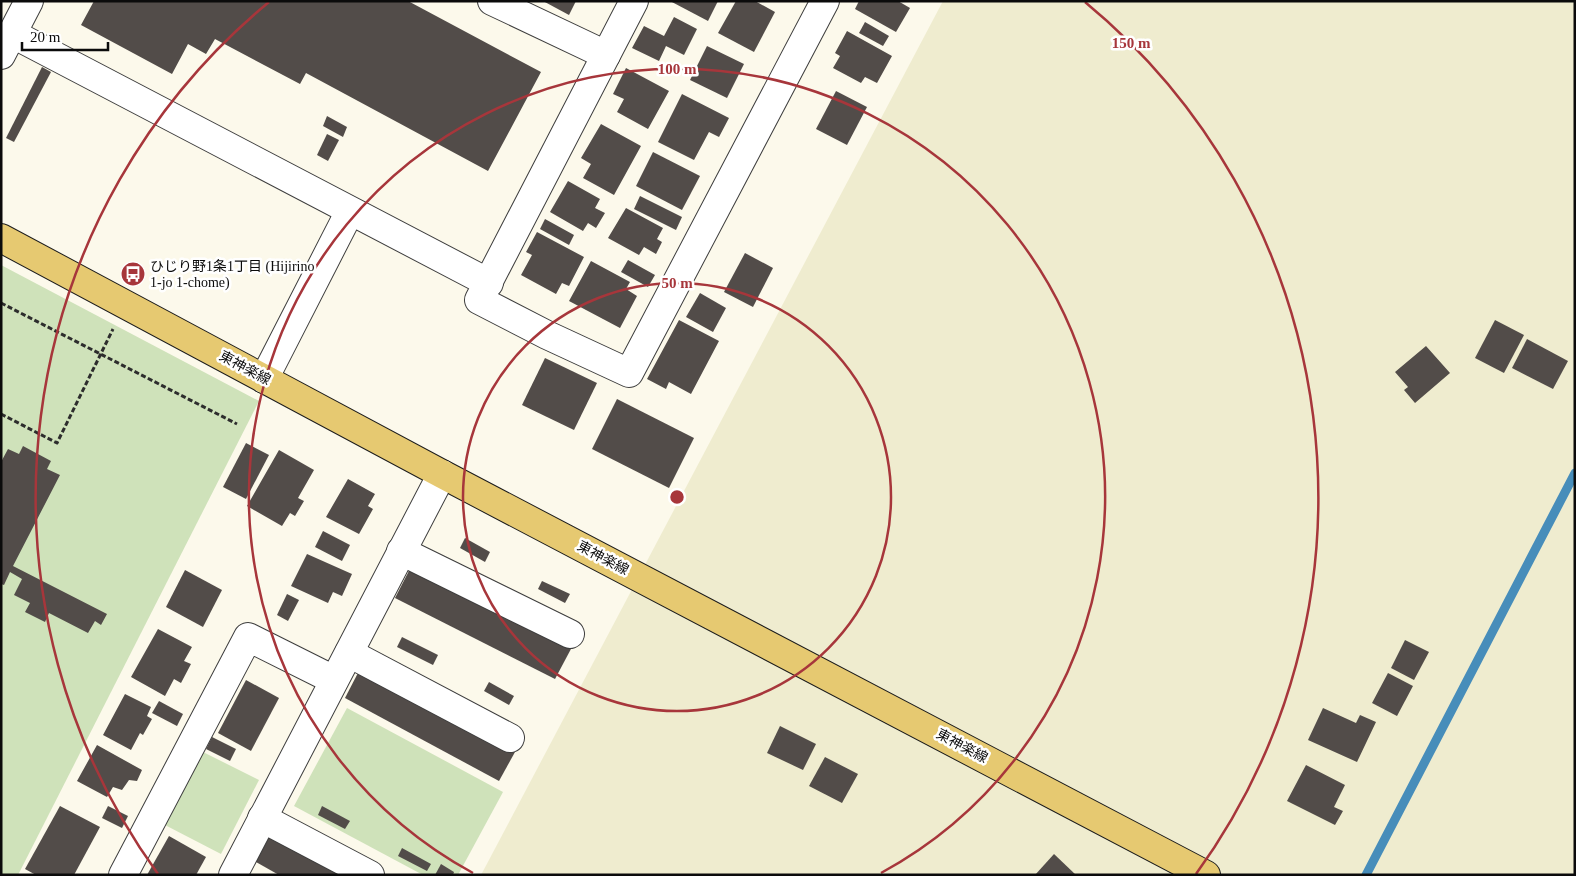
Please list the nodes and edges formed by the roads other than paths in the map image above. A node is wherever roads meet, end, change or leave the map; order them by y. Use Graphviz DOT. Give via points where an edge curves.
graph roads {
  1 [pos="492,1"];
  2 [pos="634,1"];
  3 [pos="825,1"];
  4 [pos="13,22"];
  5 [pos="606,55"];
  6 [pos="350,211"];
  7 [pos="1,238"];
  8 [pos="488,283"];
  9 [pos="264,378"];
  10 [pos="442,474"];
  11 [pos="401,551"];
  12 [pos="570,634"];
  13 [pos="349,653"];
  14 [pos="334,680"];
  15 [pos="510,738"];
  16 [pos="262,818"];
  17 [pos="123,875"];
  18 [pos="233,875"];
  19 [pos="370,875"];
  20 [pos="1206,875"];
  1 -- 5 [label="street"];
  2 -- 5 [label="street"];
  3 -- 8 [label="street" via="629,373 479,300"];
  4 -- 6 [label="street"];
  5 -- 8 [label="street"];
  6 -- 8 [label="street"];
  6 -- 9 [label="street"];
  7 -- 9 [label="main road, 東神楽線"];
  9 -- 10 [label="main road, 東神楽線"];
  10 -- 11 [label="street"];
  10 -- 20 [label="main road, 東神楽線"];
  11 -- 12 [label="street"];
  11 -- 13 [label="street"];
  13 -- 14 [label="street"];
  13 -- 15 [label="street"];
  14 -- 16 [label="street"];
  14 -- 17 [label="street" via="248,637"];
  16 -- 18 [label="street"];
  16 -- 19 [label="street"];
}
